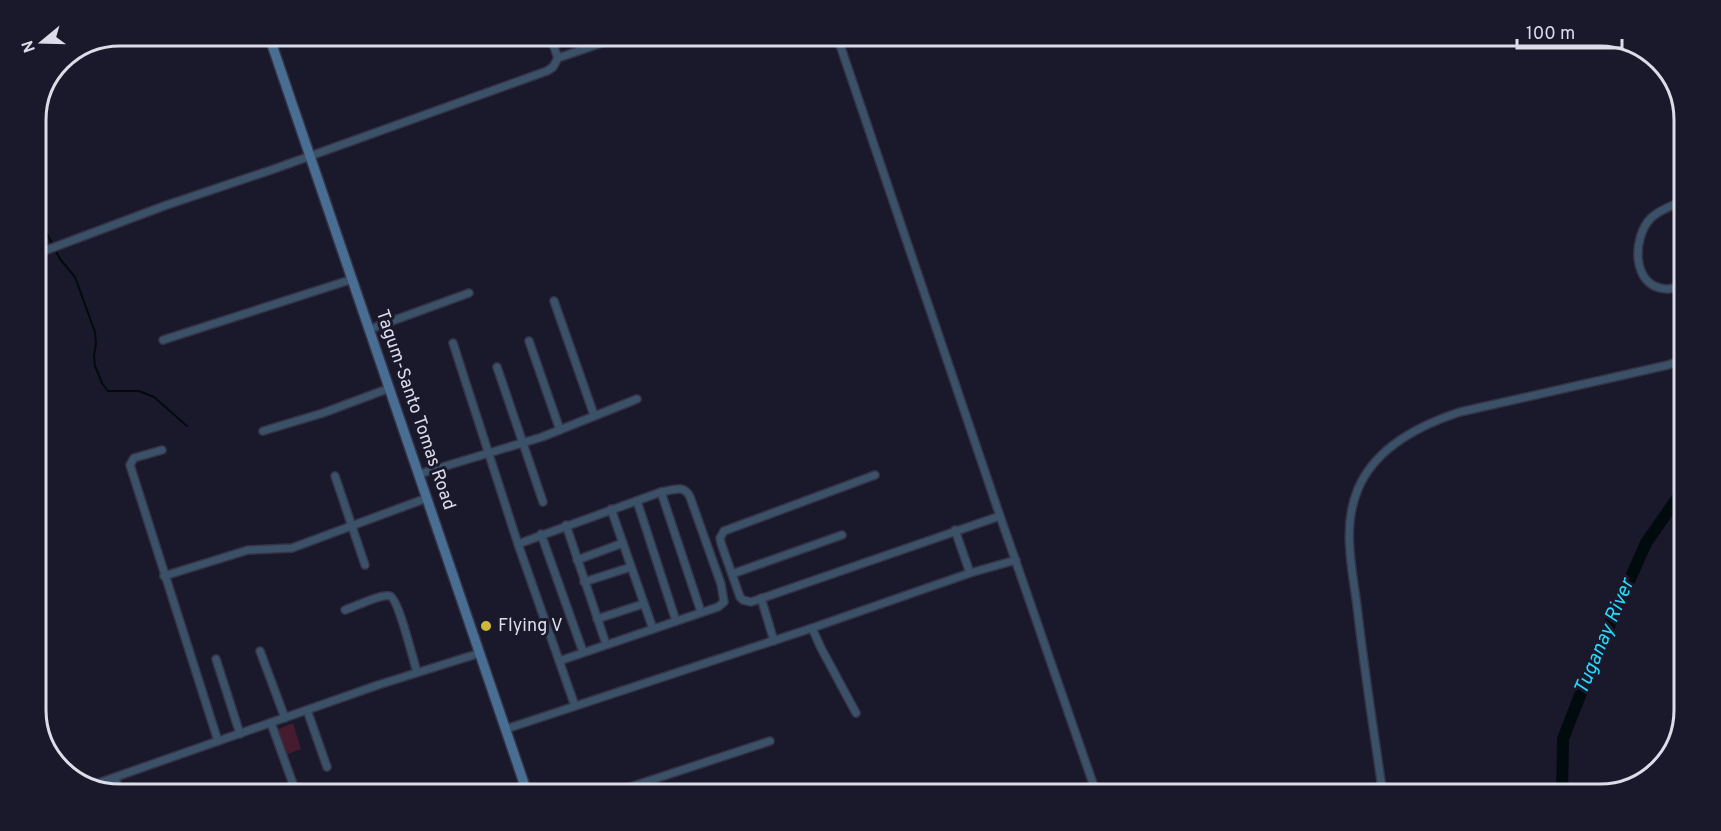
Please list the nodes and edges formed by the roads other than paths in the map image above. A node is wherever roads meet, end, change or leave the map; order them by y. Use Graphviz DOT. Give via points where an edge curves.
graph roads {
  1 [pos="272,46"];
  2 [pos="554,46"];
  3 [pos="593,46"];
  4 [pos="840,46"];
  5 [pos="558,58"];
  6 [pos="311,156"];
  7 [pos="1674,206"];
  8 [pos="47,249"];
  9 [pos="353,279"];
  10 [pos="1674,288"];
  11 [pos="469,292"];
  12 [pos="554,301"];
  13 [pos="370,329"];
  14 [pos="163,340"];
  15 [pos="528,341"];
  16 [pos="453,343"];
  17 [pos="1674,362"];
  18 [pos="497,367"];
  19 [pos="390,388"];
  20 [pos="637,399"];
  21 [pos="594,415"];
  22 [pos="560,430"];
  23 [pos="263,432"];
  24 [pos="523,443"];
  25 [pos="162,450"];
  26 [pos="490,452"];
  27 [pos="419,474"];
  28 [pos="875,475"];
  29 [pos="335,476"];
  30 [pos="661,492"];
  31 [pos="427,498"];
  32 [pos="637,501"];
  33 [pos="543,502"];
  34 [pos="611,509"];
  35 [pos="1000,516"];
  36 [pos="352,524"];
  37 [pos="566,525"];
  38 [pos="955,530"];
  39 [pos="541,534"];
  40 [pos="842,535"];
  41 [pos="622,543"];
  42 [pos="518,544"];
  43 [pos="577,560"];
  44 [pos="1016,560"];
  45 [pos="365,565"];
  46 [pos="631,567"];
  47 [pos="970,573"];
  48 [pos="732,574"];
  49 [pos="164,576"];
  50 [pos="584,582"];
  51 [pos="761,598"];
  52 [pos="644,604"];
  53 [pos="345,610"];
  54 [pos="701,612"];
  55 [pos="597,619"];
  56 [pos="676,621"];
  57 [pos="812,628"];
  58 [pos="652,629"];
  59 [pos="774,641"];
  60 [pos="606,644"];
  61 [pos="260,651"];
  62 [pos="583,652"];
  63 [pos="480,653"];
  64 [pos="216,659"];
  65 [pos="559,661"];
  66 [pos="417,672"];
  67 [pos="575,706"];
  68 [pos="307,710"];
  69 [pos="856,713"];
  70 [pos="285,718"];
  71 [pos="272,723"];
  72 [pos="506,729"];
  73 [pos="240,734"];
  74 [pos="218,741"];
  75 [pos="770,741"];
  76 [pos="327,767"];
  77 [pos="115,778"];
  78 [pos="103,782"];
  79 [pos="117,784"];
  80 [pos="293,784"];
  81 [pos="524,784"];
  82 [pos="639,784"];
  83 [pos="1093,784"];
  84 [pos="1381,784"];
  1 -- 6 [label="main road, Tagum-Santo Tomas Road"];
  2 -- 5 [label="street"];
  3 -- 5 [label="street"];
  4 -- 35 [label="street"];
  5 -- 6 [label="street" via="547,71"];
  6 -- 8 [label="street"];
  6 -- 9 [label="main road, Tagum-Santo Tomas Road"];
  7 -- 10 [label="street" via="1652,217 1643,229 1638,262 1647,281"];
  9 -- 13 [label="main road, Tagum-Santo Tomas Road"];
  9 -- 14 [label="street"];
  11 -- 13 [label="street"];
  12 -- 21 [label="street"];
  13 -- 19 [label="main road, Tagum-Santo Tomas Road"];
  15 -- 22 [label="street"];
  16 -- 26 [label="street"];
  17 -- 84 [label="street" via="1433,421 1406,435 1367,473 1354,498 1348,532"];
  18 -- 24 [label="street"];
  19 -- 23 [label="street"];
  19 -- 27 [label="main road, Tagum-Santo Tomas Road"];
  20 -- 21 [label="street"];
  21 -- 22 [label="street"];
  22 -- 24 [label="street"];
  24 -- 26 [label="street"];
  24 -- 33 [label="street"];
  25 -- 49 [label="street" via="134,458 130,465"];
  26 -- 27 [label="street"];
  26 -- 42 [label="street"];
  27 -- 31 [label="main road, Tagum-Santo Tomas Road"];
  28 -- 48 [label="street" via="724,531 720,538"];
  29 -- 36 [label="street"];
  30 -- 32 [label="street"];
  30 -- 54 [label="street"];
  30 -- 54 [label="street" via="681,488 688,492 721,585 724,602"];
  31 -- 36 [label="street"];
  31 -- 63 [label="main road, Tagum-Santo Tomas Road"];
  32 -- 34 [label="street"];
  32 -- 56 [label="street"];
  34 -- 37 [label="street"];
  34 -- 41 [label="street"];
  35 -- 38 [label="street"];
  35 -- 44 [label="street"];
  36 -- 45 [label="street"];
  36 -- 49 [label="street" via="292,548 248,550"];
  37 -- 39 [label="street"];
  37 -- 43 [label="street"];
  38 -- 47 [label="street"];
  38 -- 51 [label="street"];
  39 -- 42 [label="street"];
  39 -- 62 [label="street"];
  40 -- 48 [label="street"];
  41 -- 43 [label="street"];
  41 -- 46 [label="street"];
  42 -- 65 [label="street"];
  43 -- 50 [label="street"];
  44 -- 47 [label="street"];
  44 -- 83 [label="street"];
  46 -- 50 [label="street"];
  46 -- 52 [label="street"];
  47 -- 57 [label="street"];
  48 -- 51 [label="street" via="743,600"];
  49 -- 74 [label="street"];
  50 -- 55 [label="street"];
  51 -- 59 [label="street"];
  52 -- 55 [label="street"];
  52 -- 58 [label="street"];
  53 -- 66 [label="street" via="392,597"];
  54 -- 56 [label="street"];
  55 -- 60 [label="street"];
  56 -- 58 [label="street"];
  57 -- 59 [label="street"];
  57 -- 69 [label="street"];
  58 -- 60 [label="street"];
  59 -- 67 [label="street"];
  60 -- 62 [label="street"];
  61 -- 70 [label="street"];
  62 -- 65 [label="street"];
  63 -- 66 [label="street"];
  63 -- 72 [label="main road, Tagum-Santo Tomas Road"];
  64 -- 73 [label="street"];
  65 -- 67 [label="street"];
  66 -- 68 [label="street"];
  67 -- 72 [label="street"];
  68 -- 70 [label="street"];
  68 -- 76 [label="street"];
  70 -- 71 [label="street"];
  71 -- 73 [label="street"];
  71 -- 80 [label="street"];
  72 -- 81 [label="main road, Tagum-Santo Tomas Road"];
  73 -- 74 [label="street"];
  74 -- 77 [label="street"];
  75 -- 82 [label="street"];
  77 -- 78 [label="street"];
  77 -- 79 [label="street"];
}
